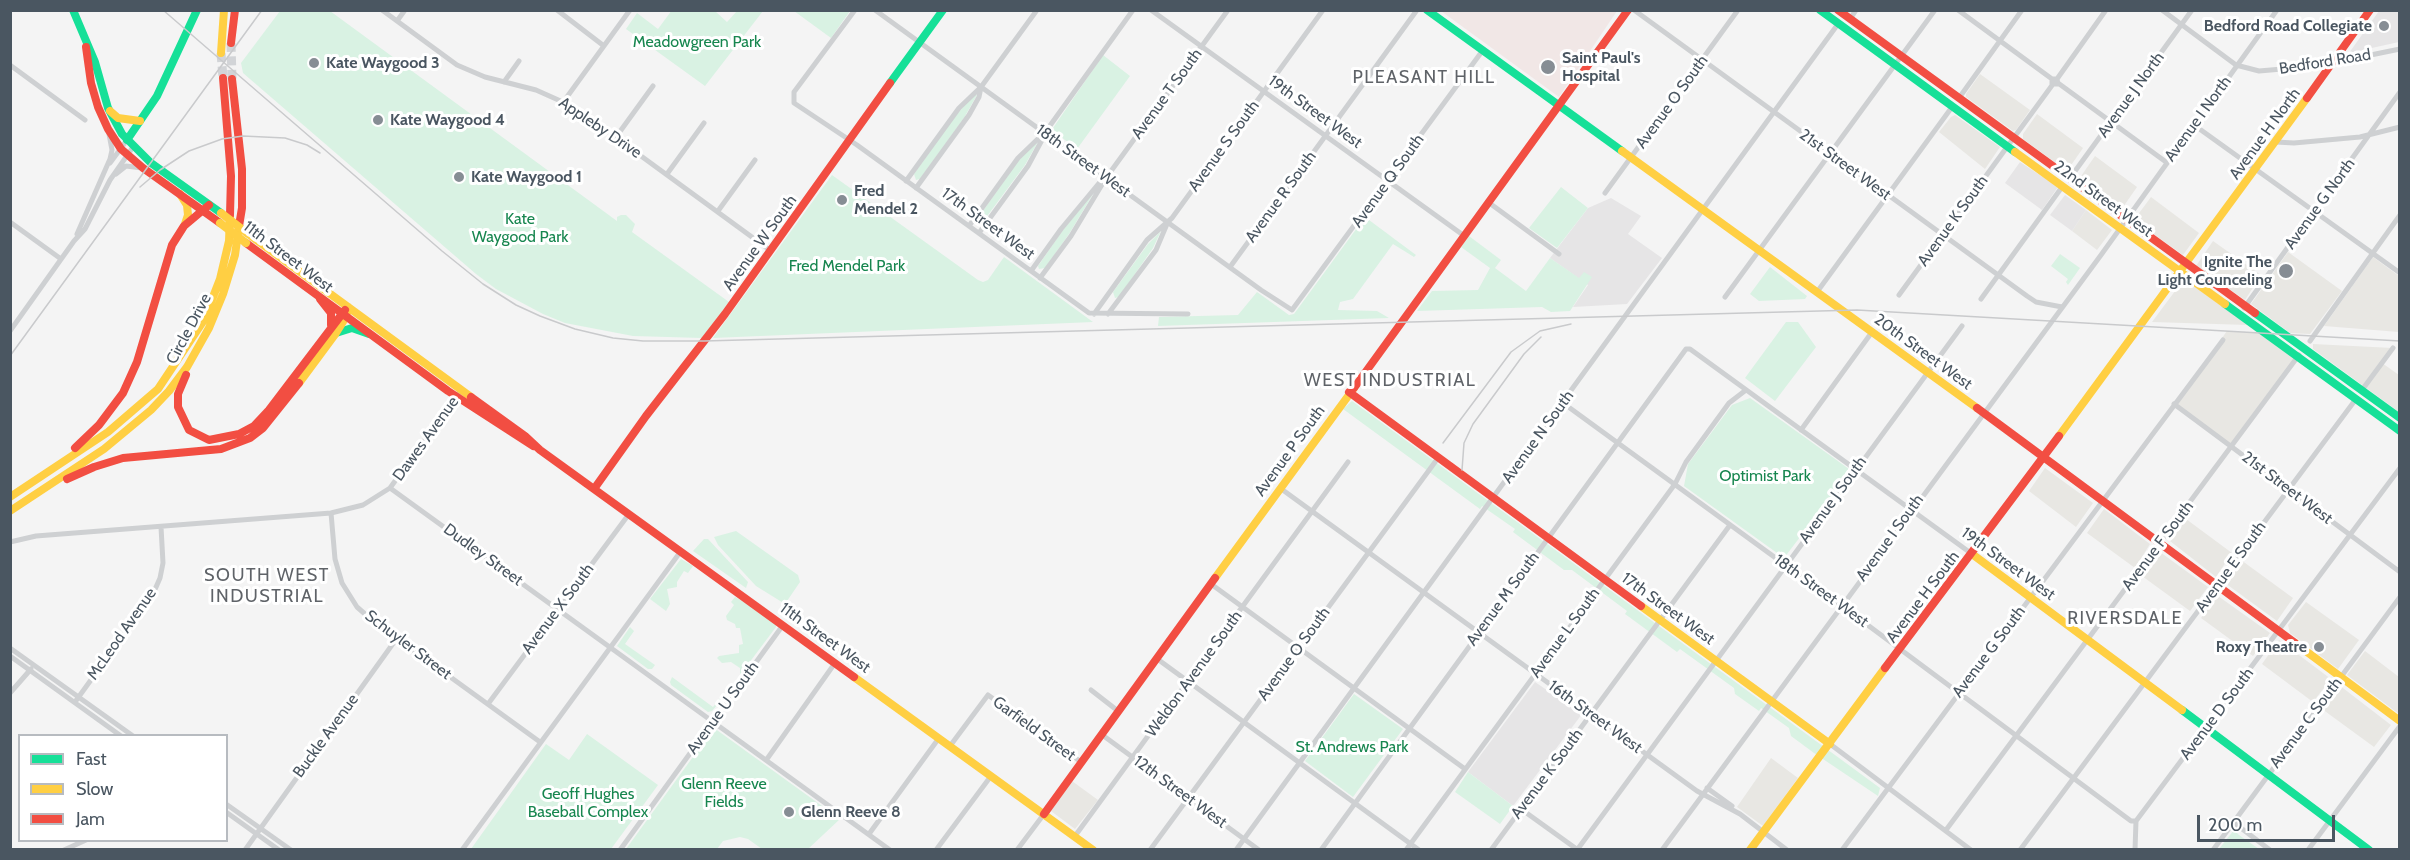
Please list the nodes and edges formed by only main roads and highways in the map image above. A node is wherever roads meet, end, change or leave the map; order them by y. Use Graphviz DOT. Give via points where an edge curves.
graph roads {
  1 [pos="73,10"];
  2 [pos="197,10"];
  3 [pos="224,10"];
  4 [pos="235,10"];
  5 [pos="943,10"];
  6 [pos="1427,10"];
  7 [pos="1628,10"];
  8 [pos="1820,10"];
  9 [pos="1838,10"];
  10 [pos="2368,11"];
  11 [pos="84,37"];
  12 [pos="231,43"];
  13 [pos="221,53"];
  14 [pos="222,78"];
  15 [pos="232,79"];
  16 [pos="1559,105"];
  17 [pos="110,111"];
  18 [pos="140,121"];
  19 [pos="127,140"];
  20 [pos="180,194"];
  21 [pos="205,207"];
  22 [pos="184,226"];
  23 [pos="2188,263"];
  24 [pos="2181,272"];
  25 [pos="320,299"];
  26 [pos="348,307"];
  27 [pos="343,315"];
  28 [pos="333,330"];
  29 [pos="369,334"];
  30 [pos="202,340"];
  31 [pos="1349,392"];
  32 [pos="459,394"];
  33 [pos="2400,418"];
  34 [pos="2400,431"];
  35 [pos="2044,457"];
  36 [pos="60,463"];
  37 [pos="42,489"];
  38 [pos="594,489"];
  39 [pos="10,497"];
  40 [pos="10,511"];
  41 [pos="1972,554"];
  42 [pos="2400,721"];
  43 [pos="1830,744"];
  44 [pos="1044,814"];
  45 [pos="1093,849"];
  46 [pos="1750,849"];
  47 [pos="2369,849"];
  1 -- 11 [label="main road, 11th Street West"];
  2 -- 18 [label="main road" via="157,96"];
  3 -- 13 [label="main road"];
  4 -- 12 [label="main road"];
  5 -- 38 [label="main road, Avenue W South"];
  6 -- 16 [label="main road, 20th Street West"];
  7 -- 16 [label="main road, Avenue P South"];
  8 -- 24 [label="main road, 22nd Street West"];
  9 -- 23 [label="main road, 22nd Street West"];
  10 -- 23 [label="main road, Avenue H North"];
  11 -- 17 [label="main road, 11th Street West"];
  11 -- 20 [label="main road, 11th Street West" via="94,94 108,129 124,152"];
  14 -- 36 [label="main road, Circle Drive" via="231,176 229,241 204,320 158,389 108,432"];
  15 -- 30 [label="main road, Circle Drive" via="242,169 242,208 229,276"];
  16 -- 31 [label="main road, Avenue P South"];
  16 -- 35 [label="main road, 20th Street West"];
  17 -- 18 [label="main road" via="118,118"];
  17 -- 19 [label="main road, 11th Street West"];
  18 -- 19 [label="main road"];
  19 -- 21 [label="main road, 11th Street West"];
  20 -- 21 [label="main road, 11th Street West"];
  20 -- 22 [label="main road" via="187,205"];
  21 -- 22 [label="main road"];
  21 -- 25 [label="main road, 11th Street West, bridge" via="220,223"];
  21 -- 26 [label="main road, 11th Street West, bridge" via="221,213"];
  22 -- 36 [label="main road" via="169,254 131,378 114,408"];
  23 -- 24 [label="main road, Avenue H North"];
  23 -- 33 [label="main road, 22nd Street West"];
  24 -- 34 [label="main road, 22nd Street West"];
  24 -- 35 [label="main road, Avenue H South"];
  25 -- 27 [label="main road, 11th Street West"];
  25 -- 28 [label="main road" via="331,313"];
  26 -- 27 [label="main road"];
  26 -- 32 [label="main road, 11th Street West"];
  27 -- 28 [label="main road"];
  27 -- 29 [label="main road, 11th Street West"];
  28 -- 29 [label="main road" via="352,328"];
  28 -- 30 [label="main road" via="261,419 246,431 210,440 196,435 184,424 178,407 178,394"];
  28 -- 37 [label="main road" via="274,417 250,438 221,449 123,458"];
  29 -- 32 [label="main road, 11th Street West"];
  30 -- 37 [label="main road, Circle Drive" via="178,379 151,410 104,449"];
  31 -- 43 [label="main road, 17th Street West"];
  31 -- 44 [label="main road, Avenue P South"];
  32 -- 38 [label="main road, 11th Street West" via="525,436"];
  35 -- 41 [label="main road, Avenue H South"];
  35 -- 42 [label="main road, 20th Street West"];
  36 -- 39 [label="main road, Circle Drive"];
  37 -- 40 [label="main road, Circle Drive"];
  38 -- 44 [label="main road, 11th Street West"];
  41 -- 43 [label="main road, Avenue H South"];
  41 -- 47 [label="main road, 19th Street West"];
  43 -- 46 [label="main road, Avenue H South"];
  44 -- 45 [label="main road, 11th Street West"];
}
